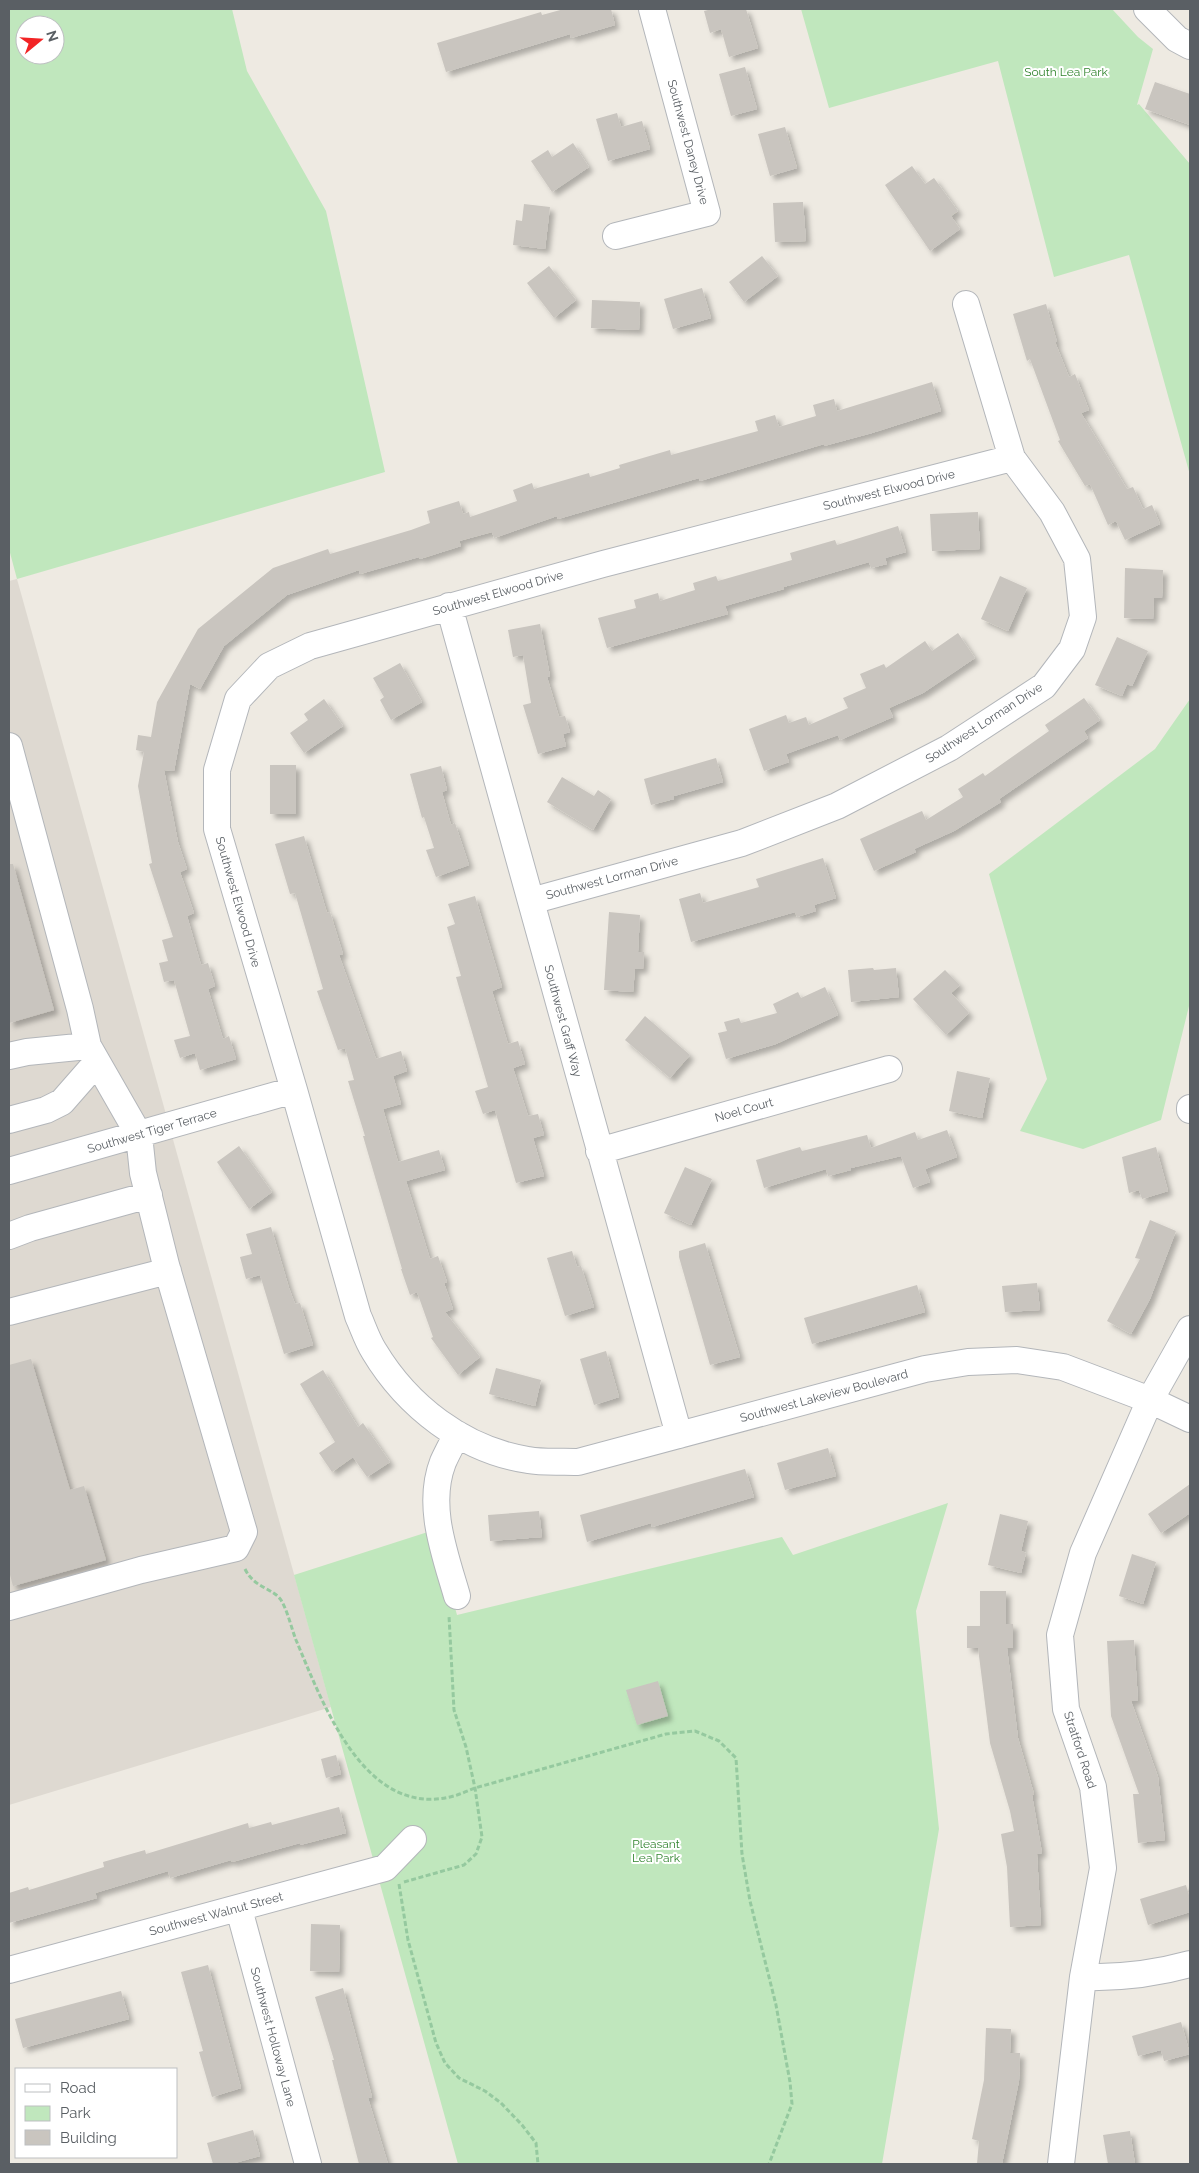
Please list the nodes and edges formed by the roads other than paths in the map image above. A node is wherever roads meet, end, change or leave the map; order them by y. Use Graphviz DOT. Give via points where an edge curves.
graph roads {
  1 [pos="652,9"];
  2 [pos="1147,9"];
  3 [pos="1190,46"];
  4 [pos="616,236"];
  5 [pos="966,304"];
  6 [pos="1012,458"];
  7 [pos="448,606"];
  8 [pos="9,746"];
  9 [pos="530,901"];
  10 [pos="92,1054"];
  11 [pos="9,1056"];
  12 [pos="889,1069"];
  13 [pos="294,1090"];
  14 [pos="9,1120"];
  15 [pos="140,1135"];
  16 [pos="599,1152"];
  17 [pos="9,1171"];
  18 [pos="149,1195"];
  19 [pos="9,1236"];
  20 [pos="168,1272"];
  21 [pos="9,1312"];
  22 [pos="1190,1329"];
  23 [pos="1150,1400"];
  24 [pos="1190,1420"];
  25 [pos="457,1434"];
  26 [pos="679,1435"];
  27 [pos="457,1596"];
  28 [pos="9,1607"];
  29 [pos="412,1839"];
  30 [pos="239,1909"];
  31 [pos="1190,1964"];
  32 [pos="9,1970"];
  33 [pos="1083,1977"];
  34 [pos="308,2164"];
  35 [pos="1061,2164"];
  1 -- 4 [label="street, Southwest Daney Drive" via="707,213"];
  2 -- 3 [label="street" via="1177,39"];
  5 -- 6 [label="street, Southwest Lorman Drive"];
  6 -- 7 [label="street, Southwest Elwood Drive"];
  6 -- 9 [label="street, Southwest Lorman Drive" via="1052,512 1077,559 1083,617 1072,649 1044,686 949,748 837,806 742,843"];
  7 -- 9 [label="street, Southwest Graff Way"];
  7 -- 13 [label="street, Southwest Elwood Drive" via="310,646 268,666 238,699 217,770 217,830"];
  8 -- 10 [label="street"];
  9 -- 16 [label="street, Southwest Graff Way"];
  10 -- 11 [label="street" via="27,1052"];
  10 -- 14 [label="street" via="62,1102"];
  10 -- 15 [label="street"];
  12 -- 16 [label="street, Noel Court"];
  13 -- 15 [label="street, Southwest Tiger Terrace"];
  13 -- 25 [label="street, Southwest Elwood Drive" via="358,1316 373,1349 392,1378 418,1407"];
  15 -- 17 [label="street, Southwest Tiger Terrace"];
  15 -- 18 [label="street" via="143,1173"];
  16 -- 26 [label="street, Southwest Graff Way"];
  18 -- 19 [label="street"];
  18 -- 20 [label="street"];
  20 -- 21 [label="street"];
  20 -- 28 [label="street" via="244,1532 236,1548 141,1570"];
  22 -- 23 [label="street, Stratford Road"];
  23 -- 24 [label="street, Southwest Lakeview Boulevard"];
  23 -- 26 [label="street, Southwest Lakeview Boulevard" via="1063,1366 1017,1360 968,1362 925,1369"];
  23 -- 33 [label="street, Stratford Road" via="1083,1553 1060,1635 1066,1709 1093,1787 1103,1868"];
  25 -- 26 [label="street, Southwest Lakeview Boulevard" via="489,1449 528,1460 578,1462"];
  25 -- 27 [label="street" via="442,1464 437,1521"];
  29 -- 30 [label="street, Southwest Walnut Street" via="385,1868"];
  30 -- 32 [label="street, Southwest Walnut Street"];
  30 -- 34 [label="street, Southwest Holloway Lane"];
  31 -- 33 [label="street" via="1143,1975"];
  33 -- 35 [label="street, Stratford Road"];
}
